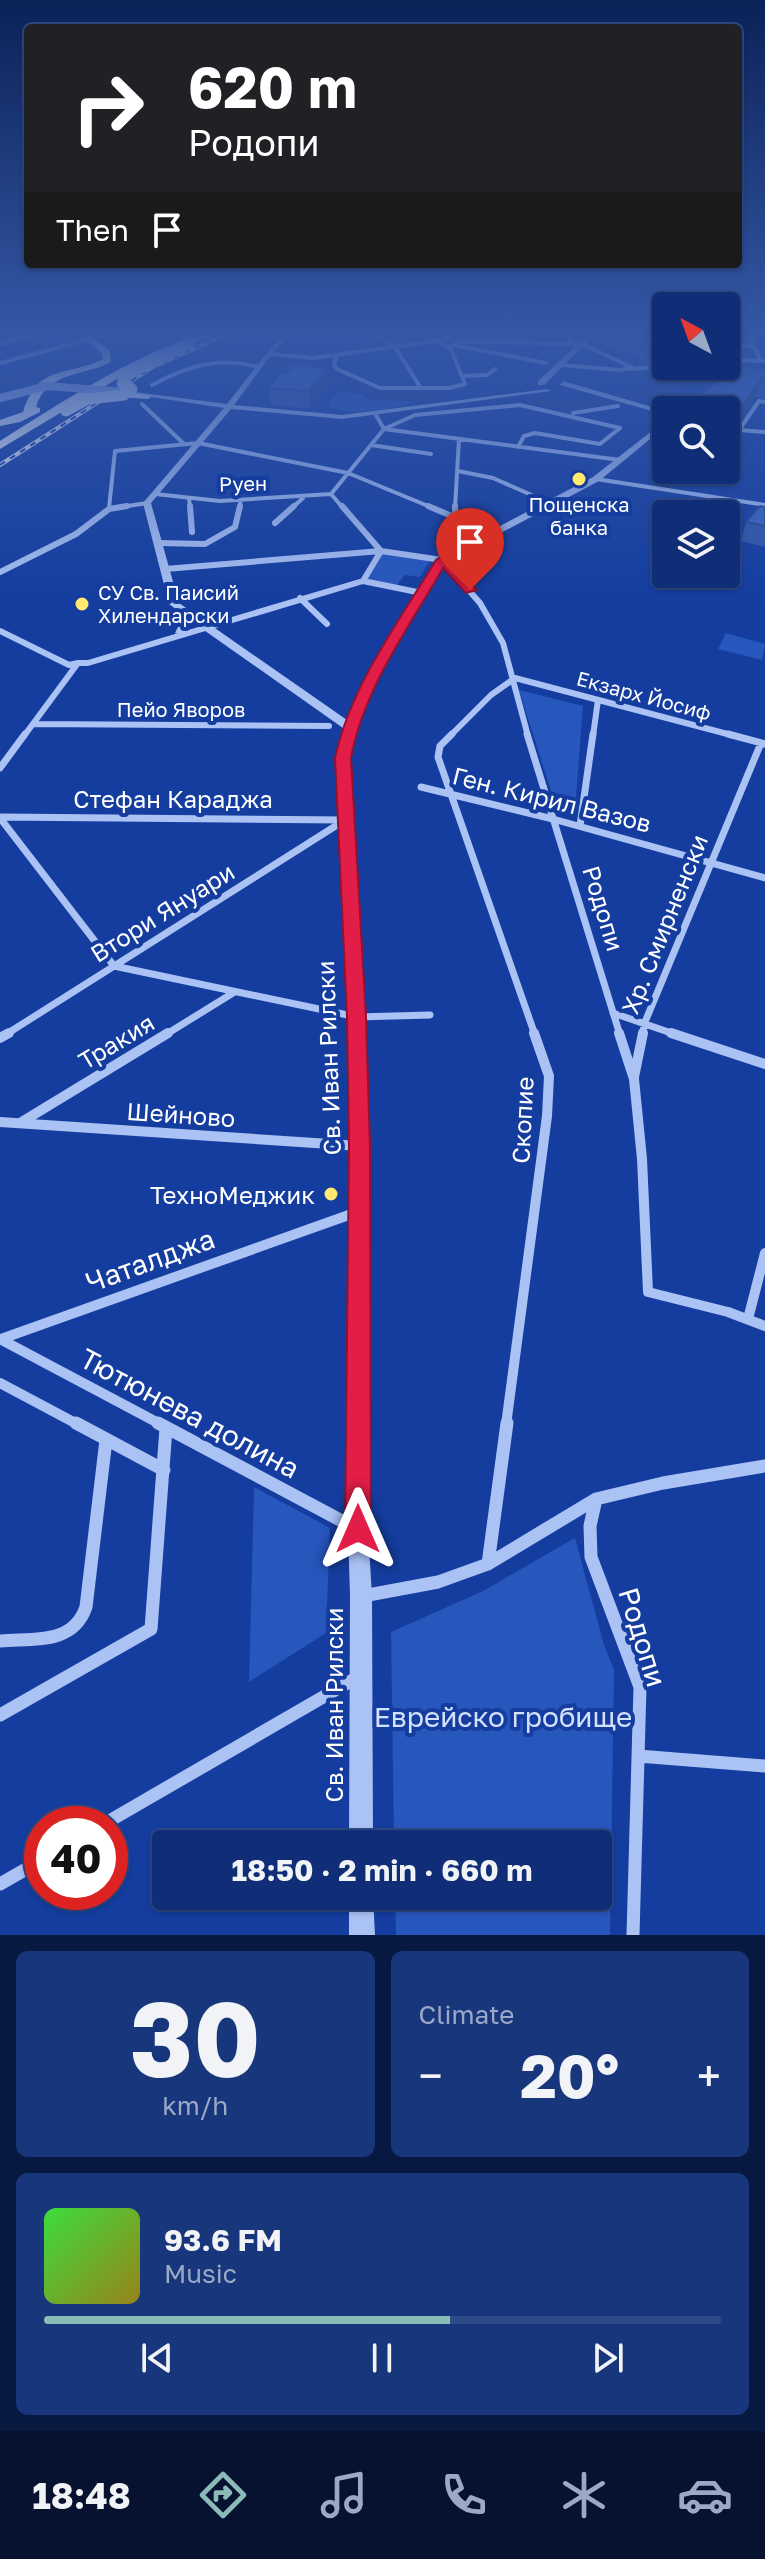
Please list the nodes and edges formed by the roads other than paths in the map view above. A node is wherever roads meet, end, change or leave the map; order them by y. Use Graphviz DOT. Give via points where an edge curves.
graph roads {
  1 [pos="24,423"];
  2 [pos="37,423"];
  3 [pos="46,423"];
  4 [pos="168,423"];
  5 [pos="215,423"];
  6 [pos="225,423"];
  7 [pos="381,423"];
  8 [pos="397,423"];
  9 [pos="603,423"];
  10 [pos="384,429"];
  11 [pos="740,430"];
  12 [pos="765,432"];
  13 [pos="652,434"];
  14 [pos="0,438"];
  15 [pos="201,439"];
  16 [pos="459,439"];
  17 [pos="184,444"];
  18 [pos="371,445"];
  19 [pos="0,446"];
  20 [pos="518,447"];
  21 [pos="0,452"];
  22 [pos="431,454"];
  23 [pos="620,460"];
  24 [pos="458,471"];
  25 [pos="348,473"];
  26 [pos="596,479"];
  27 [pos="155,494"];
  28 [pos="331,494"];
  29 [pos="304,497"];
  30 [pos="189,498"];
  31 [pos="241,500"];
  32 [pos="147,503"];
  33 [pos="552,504"];
  34 [pos="765,505"];
  35 [pos="109,509"];
  36 [pos="454,517"];
  37 [pos="275,523"];
  38 [pos="192,532"];
  39 [pos="159,543"];
  40 [pos="381,551"];
  41 [pos="456,553"];
  42 [pos="442,560"];
  43 [pos="165,569"];
  44 [pos="0,572"];
  45 [pos="363,581"];
  46 [pos="422,593"];
  47 [pos="300,598"];
  48 [pos="189,615"];
  49 [pos="327,624"];
  50 [pos="203,627"];
  51 [pos="0,631"];
  52 [pos="180,633"];
  53 [pos="78,663"];
  54 [pos="515,678"];
  55 [pos="598,700"];
  56 [pos="34,724"];
  57 [pos="329,726"];
  58 [pos="349,727"];
  59 [pos="763,743"];
  60 [pos="0,768"];
  61 [pos="421,787"];
  62 [pos="452,794"];
  63 [pos="0,817"];
  64 [pos="553,819"];
  65 [pos="345,820"];
  66 [pos="580,826"];
  67 [pos="710,861"];
  68 [pos="765,878"];
  69 [pos="114,966"];
  70 [pos="233,993"];
  71 [pos="613,1013"];
  72 [pos="430,1015"];
  73 [pos="357,1017"];
  74 [pos="645,1022"];
  75 [pos="0,1038"];
  76 [pos="765,1064"];
  77 [pos="634,1079"];
  78 [pos="0,1122"];
  79 [pos="20,1123"];
  80 [pos="360,1146"];
  81 [pos="361,1211"];
  82 [pos="765,1253"];
  83 [pos="748,1319"];
  84 [pos="765,1326"];
  85 [pos="1,1339"];
  86 [pos="0,1383"];
  87 [pos="166,1428"];
  88 [pos="106,1440"];
  89 [pos="765,1466"];
  90 [pos="164,1470"];
  91 [pos="596,1499"];
  92 [pos="358,1529"];
  93 [pos="488,1564"];
  94 [pos="361,1596"];
  95 [pos="0,1641"];
  96 [pos="360,1676"];
  97 [pos="0,1715"];
  98 [pos="638,1756"];
  99 [pos="765,1766"];
  100 [pos="128,1810"];
  101 [pos="361,1830"];
  102 [pos="24,1870"];
  103 [pos="0,1884"];
  104 [pos="361,1910"];
  105 [pos="362,1935"];
  106 [pos="633,1935"];
  1 -- 14 [label="main road"];
  2 -- 19 [label="main road"];
  3 -- 21 [label="main road, bridge"];
  4 -- 17 [label="street"];
  5 -- 15 [label="street"];
  6 -- 15 [label="street"];
  7 -- 10 [label="street"];
  8 -- 10 [label="street"];
  9 -- 20 [label="street" via="620,428 600,444 535,433 524,436"];
  10 -- 16 [label="street"];
  10 -- 18 [label="street"];
  11 -- 12 [label="street"];
  13 -- 23 [label="street"];
  15 -- 17 [label="street"];
  15 -- 25 [label="street"];
  15 -- 27 [label="street"];
  16 -- 20 [label="street"];
  16 -- 24 [label="street"];
  17 -- 35 [label="street" via="115,451"];
  18 -- 22 [label="street"];
  18 -- 25 [label="street"];
  20 -- 23 [label="street"];
  23 -- 26 [label="street"];
  24 -- 33 [label="street" via="493,478"];
  24 -- 36 [label="street"];
  25 -- 28 [label="street"];
  25 -- 36 [label="street"];
  26 -- 33 [label="street"];
  26 -- 34 [label="street"];
  27 -- 30 [label="street, Руен"];
  27 -- 32 [label="street"];
  28 -- 29 [label="street, Руен"];
  28 -- 40 [label="street"];
  29 -- 31 [label="street, Руен"];
  29 -- 37 [label="street"];
  30 -- 31 [label="street, Руен"];
  30 -- 38 [label="street"];
  31 -- 39 [label="street" via="235,527 205,544"];
  32 -- 35 [label="street"];
  32 -- 39 [label="street"];
  33 -- 41 [label="street"];
  35 -- 44 [label="street" via="76,534"];
  36 -- 41 [label="street"];
  39 -- 43 [label="street"];
  40 -- 42 [label="street"];
  40 -- 43 [label="street"];
  40 -- 45 [label="street"];
  41 -- 42 [label="street"];
  42 -- 46 [label="street, Св. Иван Рилски"];
  42 -- 54 [label="street, Родопи" via="495,625"];
  43 -- 48 [label="street" via="174,604"];
  45 -- 46 [label="street"];
  45 -- 47 [label="street"];
  46 -- 58 [label="street, Св. Иван Рилски"];
  47 -- 49 [label="street"];
  47 -- 50 [label="street"];
  48 -- 50 [label="street"];
  48 -- 52 [label="street"];
  50 -- 52 [label="street"];
  50 -- 58 [label="street"];
  51 -- 53 [label="street" via="69,665"];
  52 -- 53 [label="street"];
  53 -- 56 [label="street"];
  54 -- 55 [label="street, Екзарх Йосиф"];
  54 -- 62 [label="street, Скопие" via="440,746 438,757"];
  54 -- 64 [label="street, Родопи"];
  55 -- 59 [label="street, Екзарх Йосиф"];
  55 -- 66 [label="street"];
  56 -- 57 [label="street, Пейо Яворов"];
  56 -- 60 [label="street"];
  58 -- 65 [label="street, Св. Иван Рилски" via="343,758"];
  59 -- 67 [label="street, Хр. Смирненски"];
  61 -- 62 [label="street, Ген. Кирил Вазов"];
  62 -- 64 [label="street, Ген. Кирил Вазов"];
  62 -- 93 [label="street, Скопие" via="549,1076"];
  63 -- 65 [label="street, Стефан Караджа"];
  63 -- 69 [label="street"];
  64 -- 66 [label="street, Ген. Кирил Вазов"];
  64 -- 71 [label="street, Родопи"];
  65 -- 69 [label="street, Втори Януари"];
  65 -- 73 [label="street, Св. Иван Рилски"];
  66 -- 67 [label="street, Ген. Кирил Вазов"];
  67 -- 68 [label="street, Ген. Кирил Вазов"];
  67 -- 74 [label="street, Хр. Смирненски"];
  69 -- 70 [label="street"];
  69 -- 75 [label="street, Втори Януари"];
  70 -- 73 [label="street"];
  70 -- 79 [label="street, Тракия"];
  71 -- 74 [label="street"];
  71 -- 77 [label="street, Родопи"];
  72 -- 73 [label="street"];
  73 -- 80 [label="street, Св. Иван Рилски"];
  74 -- 76 [label="street"];
  74 -- 77 [label="street, Хр. Смирненски"];
  77 -- 83 [label="street, Родопи" via="648,1292"];
  78 -- 79 [label="street, Шейново"];
  79 -- 80 [label="street, Шейново"];
  80 -- 81 [label="street, Св. Иван Рилски"];
  81 -- 85 [label="street, Чаталджа"];
  81 -- 92 [label="street, Св. Иван Рилски"];
  82 -- 83 [label="street"];
  83 -- 84 [label="street"];
  85 -- 87 [label="street, Тютюнева долина"];
  86 -- 88 [label="street"];
  87 -- 90 [label="street"];
  87 -- 92 [label="street, Тютюнева долина"];
  88 -- 90 [label="street"];
  88 -- 95 [label="street" via="82,1620 75,1630"];
  89 -- 91 [label="street"];
  90 -- 97 [label="street" via="151,1629"];
  91 -- 93 [label="street"];
  91 -- 98 [label="street, Родопи" via="591,1557 640,1687"];
  92 -- 94 [label="street, Св. Иван Рилски"];
  93 -- 94 [label="street" via="438,1582"];
  94 -- 96 [label="street, Св. Иван Рилски"];
  96 -- 100 [label="street"];
  96 -- 101 [label="street, Св. Иван Рилски"];
  98 -- 99 [label="street"];
  98 -- 106 [label="street, Родопи"];
  102 -- 103 [label="street"];
  104 -- 105 [label="street"];
}
